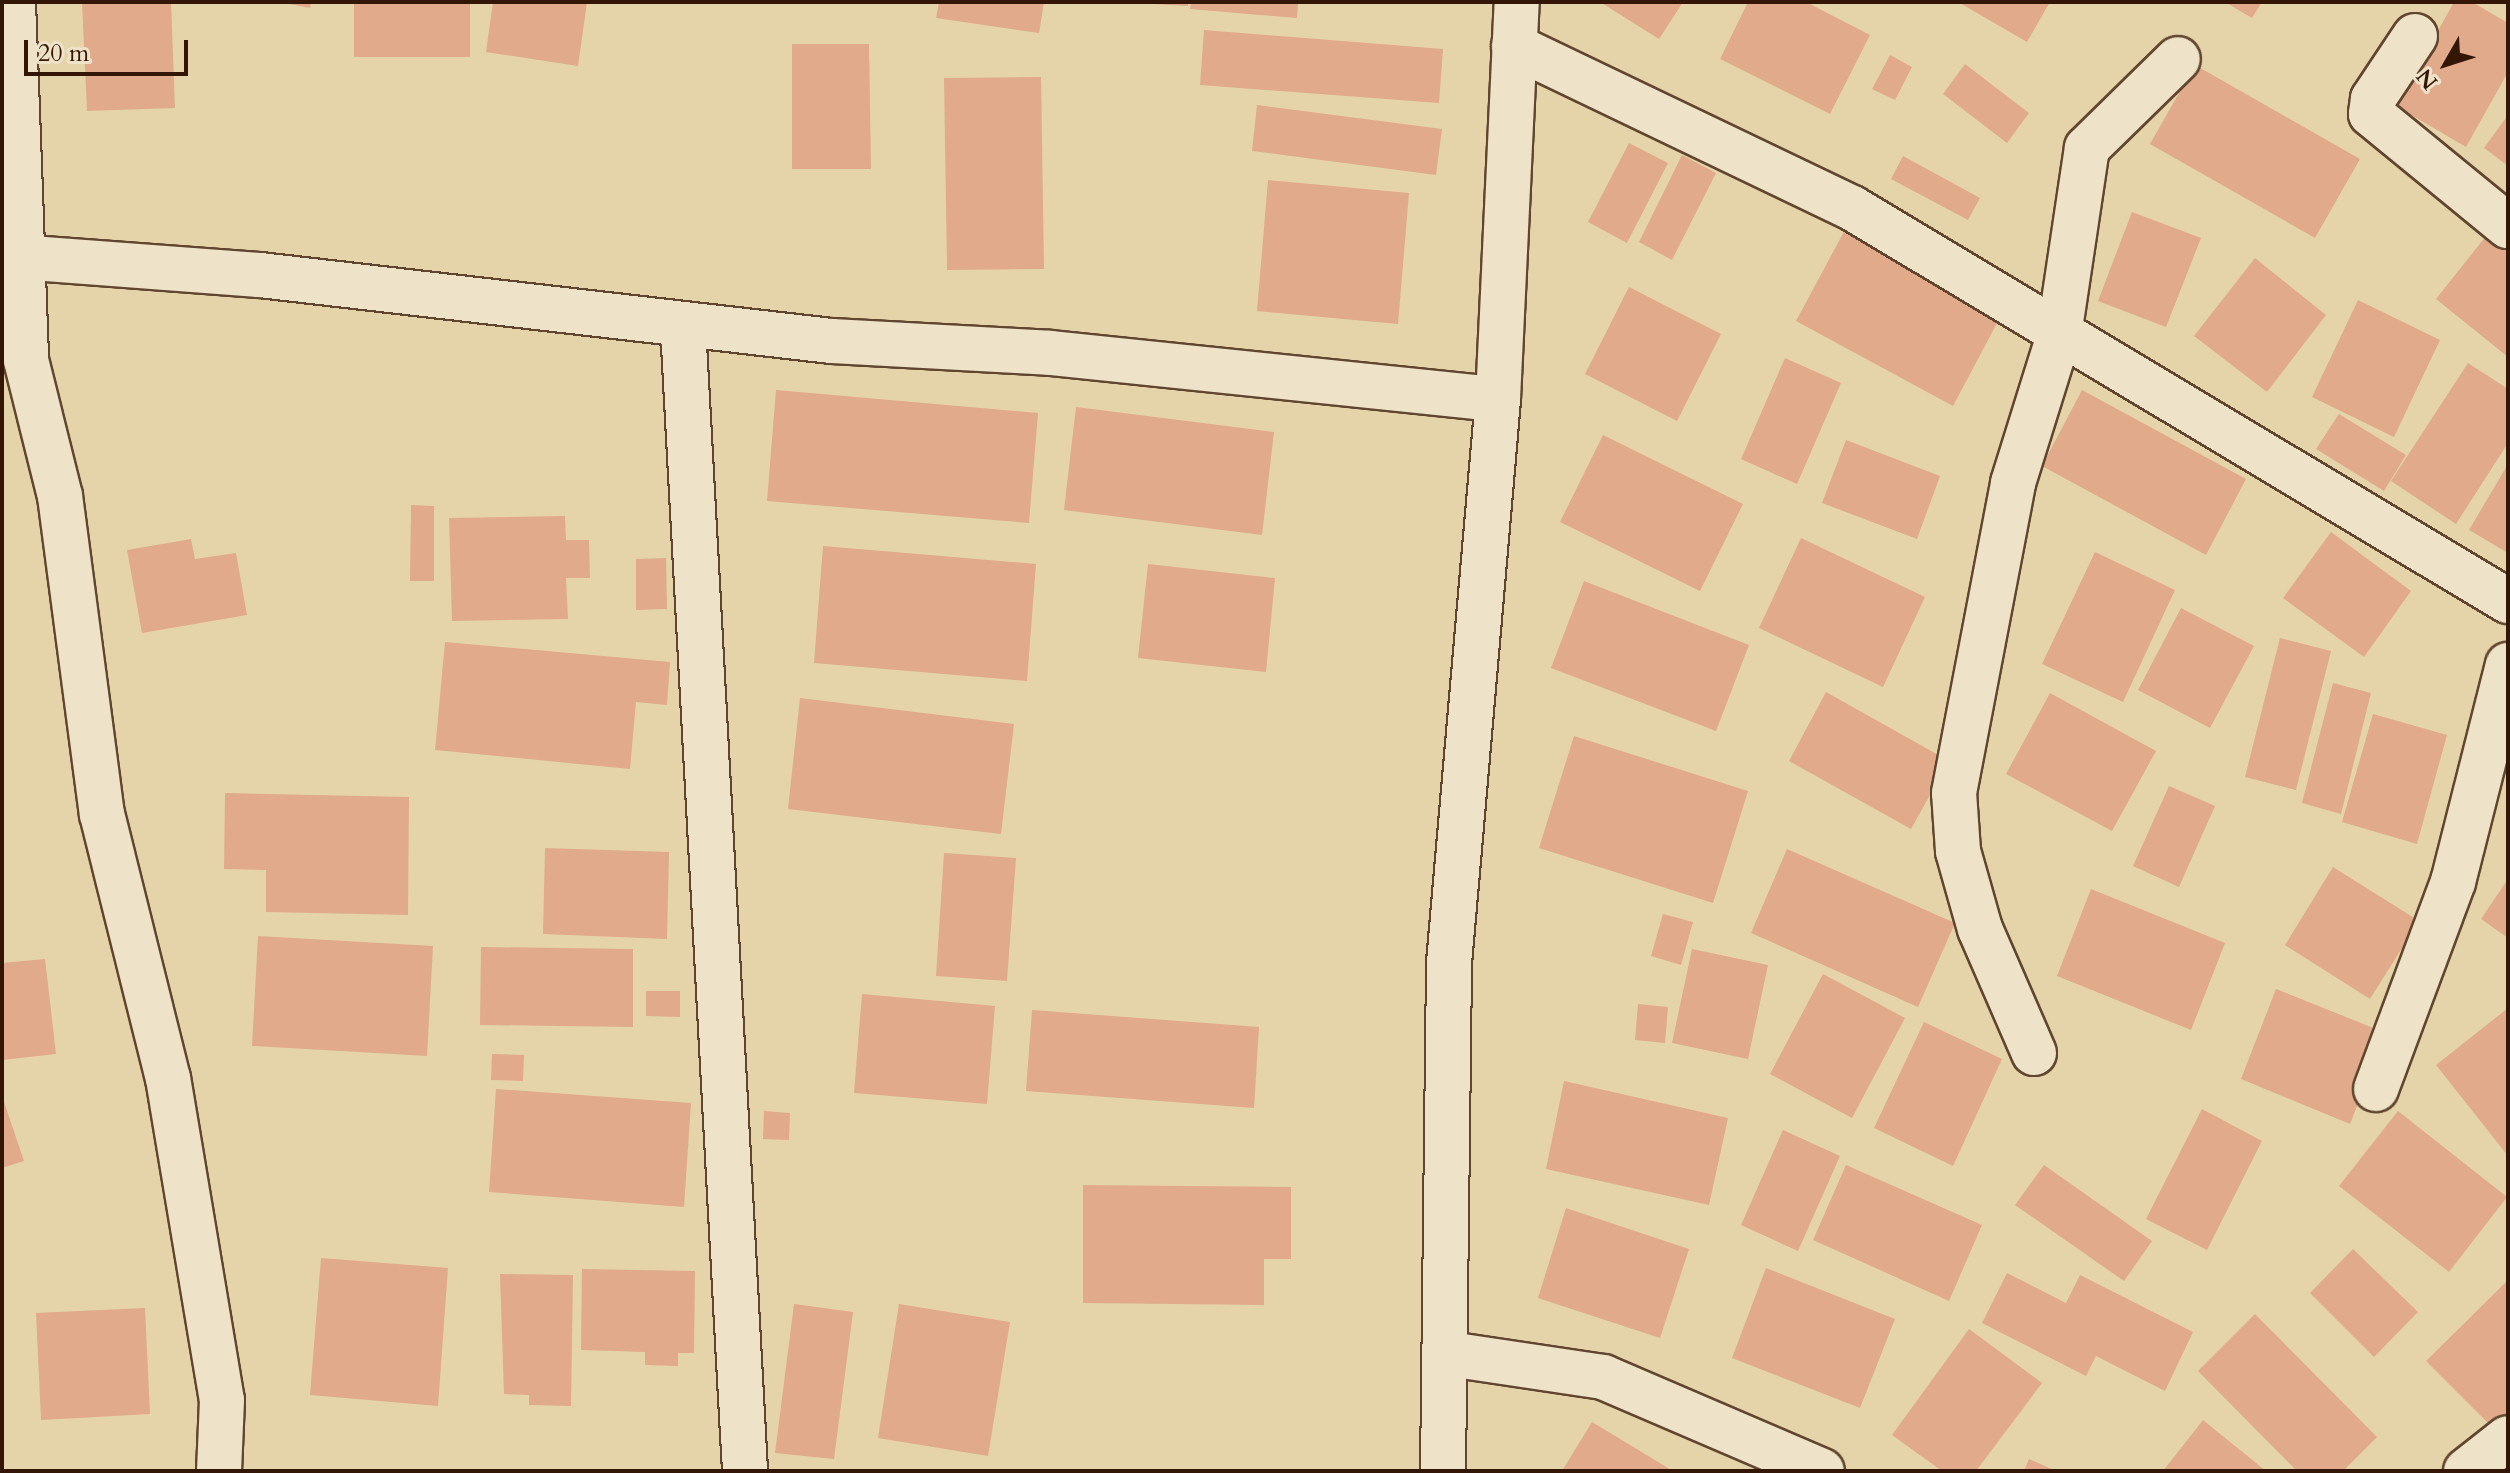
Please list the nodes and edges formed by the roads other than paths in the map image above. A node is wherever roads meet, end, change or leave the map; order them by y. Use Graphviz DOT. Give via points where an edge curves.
graph roads {
  1 [pos="13,2"];
  2 [pos="1517,2"];
  3 [pos="2415,36"];
  4 [pos="1514,46"];
  5 [pos="2178,59"];
  6 [pos="2508,226"];
  7 [pos="20,270"];
  8 [pos="683,326"];
  9 [pos="2059,335"];
  10 [pos="1498,399"];
  11 [pos="2508,601"];
  12 [pos="2508,665"];
  13 [pos="2034,1053"];
  14 [pos="2376,1089"];
  15 [pos="1449,1354"];
  16 [pos="2506,1443"];
  17 [pos="219,1471"];
  18 [pos="745,1471"];
  19 [pos="1443,1471"];
  20 [pos="1822,1471"];
  21 [pos="2466,1471"];
  1 -- 7 [label="street"];
  2 -- 4 [label="street"];
  3 -- 6 [label="street" via="2373,99 2371,114"];
  4 -- 9 [label="street" via="1852,208"];
  4 -- 10 [label="street"];
  5 -- 9 [label="street" via="2087,148"];
  7 -- 8 [label="street" via="260,275"];
  7 -- 17 [label="street" via="26,360 60,496 102,814 168,1078 222,1400"];
  8 -- 10 [label="street" via="1050,353"];
  8 -- 18 [label="street"];
  9 -- 11 [label="street"];
  9 -- 13 [label="street" via="2013,483 1954,793 1958,851 1980,929"];
  10 -- 15 [label="street" via="1449,963"];
  12 -- 14 [label="street" via="2453,882"];
  15 -- 19 [label="street"];
  15 -- 20 [label="street" via="1603,1377"];
  16 -- 21 [label="street"];
}
